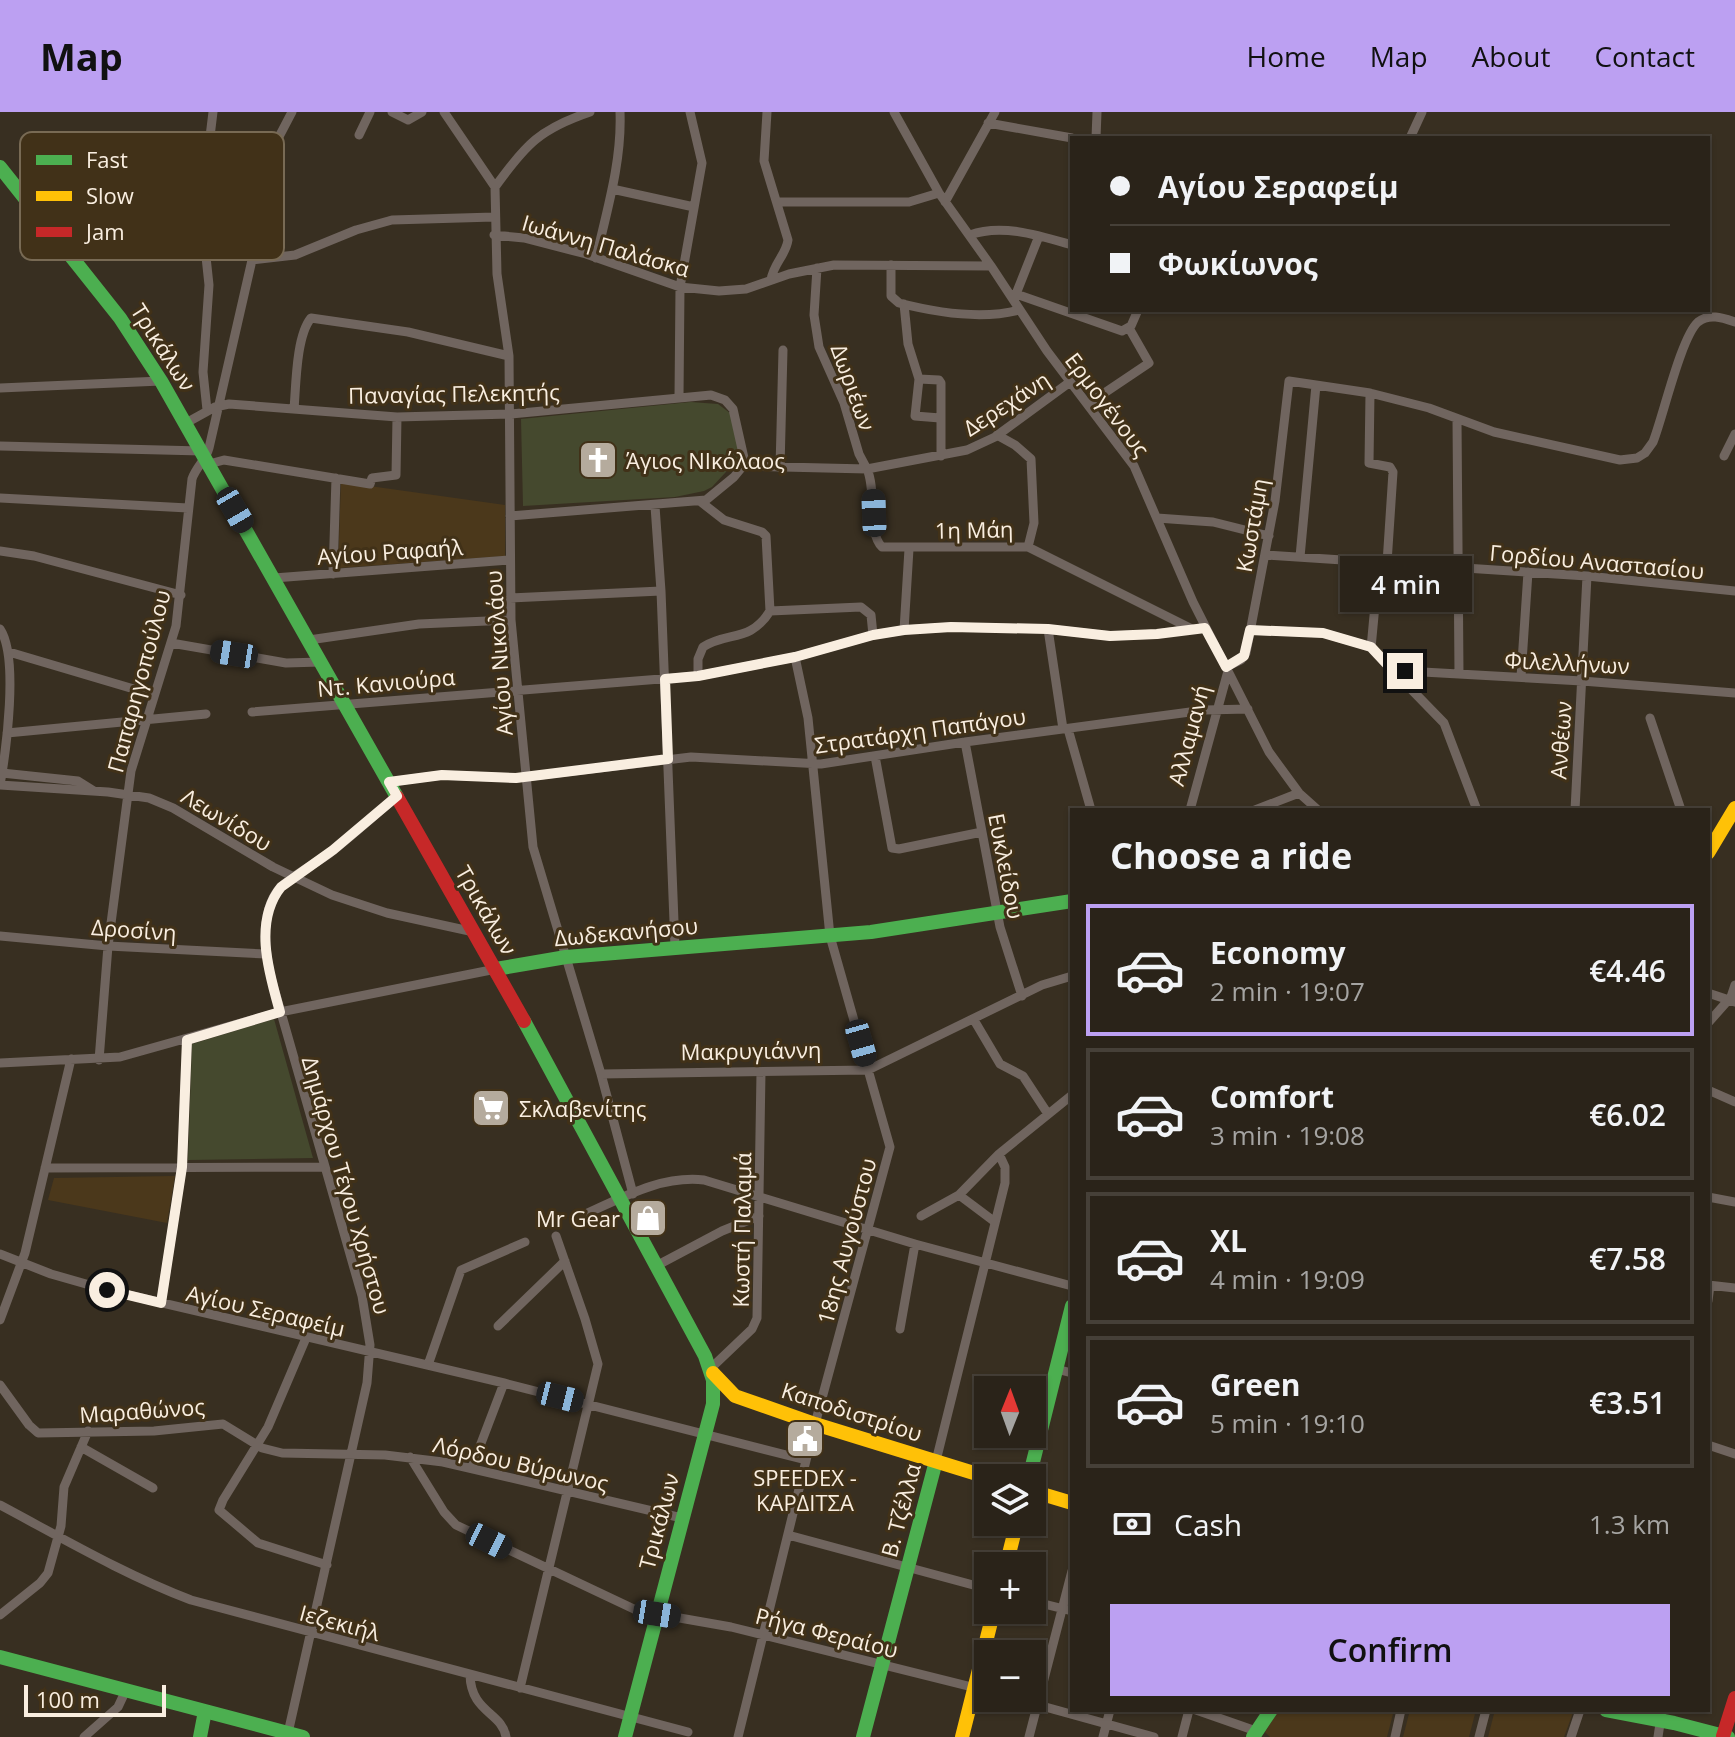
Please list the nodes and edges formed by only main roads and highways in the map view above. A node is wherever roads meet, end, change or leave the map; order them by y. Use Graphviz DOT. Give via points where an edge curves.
graph roads {
  1 [pos="0,167"];
  2 [pos="20,192"];
  3 [pos="74,260"];
  4 [pos="1735,808"];
  5 [pos="1713,835"];
  6 [pos="1070,901"];
  7 [pos="496,969"];
  8 [pos="1070,1314"];
  9 [pos="710,1369"];
  10 [pos="735,1396"];
  11 [pos="713,1404"];
  12 [pos="936,1461"];
  13 [pos="1032,1464"];
  14 [pos="974,1473"];
  15 [pos="1046,1495"];
  16 [pos="1070,1502"];
  17 [pos="0,1657"];
  18 [pos="1735,1698"];
  19 [pos="974,1707"];
  20 [pos="205,1711"];
  21 [pos="1270,1712"];
  22 [pos="1628,1712"];
  23 [pos="1661,1715"];
  24 [pos="1254,1734"];
  25 [pos="296,1735"];
  26 [pos="1726,1736"];
  27 [pos="200,1737"];
  28 [pos="625,1737"];
  29 [pos="863,1737"];
  30 [pos="962,1737"];
  1 -- 2 [label="main road, Τρικάλων"];
  3 -- 7 [label="main road, Τρικάλων" via="161,381"];
  4 -- 5 [label="main road"];
  6 -- 7 [label="main road, Δωδεκανήσου" via="830,936 566,957"];
  7 -- 9 [label="main road, Τρικάλων" via="628,1196 656,1266"];
  8 -- 13 [label="main road"];
  9 -- 10 [label="main road, Καποδιστρίου"];
  9 -- 11 [label="main road, Τρικάλων"];
  10 -- 11 [label="main road"];
  10 -- 12 [label="main road, Καποδιστρίου"];
  11 -- 28 [label="main road, Τρικάλων"];
  12 -- 14 [label="main road, Καποδιστρίου"];
  12 -- 29 [label="main road, Β. Τζέλλα"];
  15 -- 16 [label="main road"];
  17 -- 20 [label="main road"];
  18 -- 26 [label="main road"];
  19 -- 30 [label="main road"];
  20 -- 25 [label="main road"];
  20 -- 27 [label="main road"];
  21 -- 24 [label="main road"];
  22 -- 23 [label="main road"];
  23 -- 26 [label="main road"];
}
